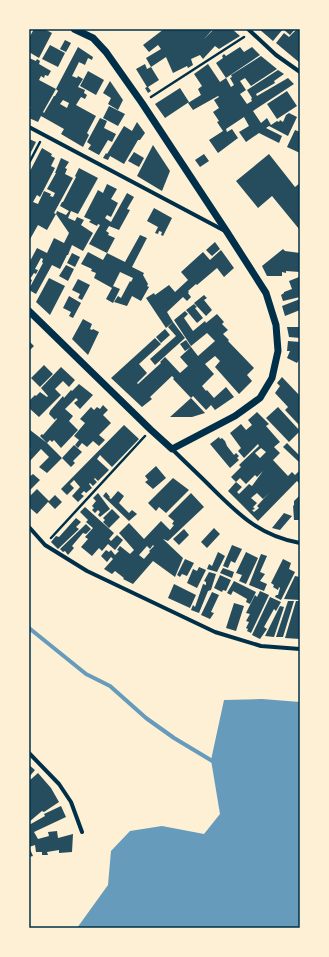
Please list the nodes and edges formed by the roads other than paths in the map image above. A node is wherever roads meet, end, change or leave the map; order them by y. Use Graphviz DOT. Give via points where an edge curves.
graph roads {
  1 [pos="74,29"];
  2 [pos="248,29"];
  3 [pos="300,72"];
  4 [pos="29,127"];
  5 [pos="227,232"];
  6 [pos="29,311"];
  7 [pos="172,449"];
  8 [pos="29,526"];
  9 [pos="300,542"];
  10 [pos="300,649"];
  11 [pos="29,753"];
  12 [pos="82,832"];
  1 -- 5 [label="street" via="93,38 106,52"];
  2 -- 3 [label="street" via="276,55"];
  4 -- 5 [label="street"];
  5 -- 7 [label="street" via="266,293 276,325 278,352 272,378 260,398 235,416"];
  6 -- 7 [label="street"];
  7 -- 9 [label="street" via="232,509 253,525 278,538"];
  8 -- 10 [label="street" via="45,545 87,571 215,632 261,646"];
  11 -- 12 [label="street" via="59,784 71,802"];
}
